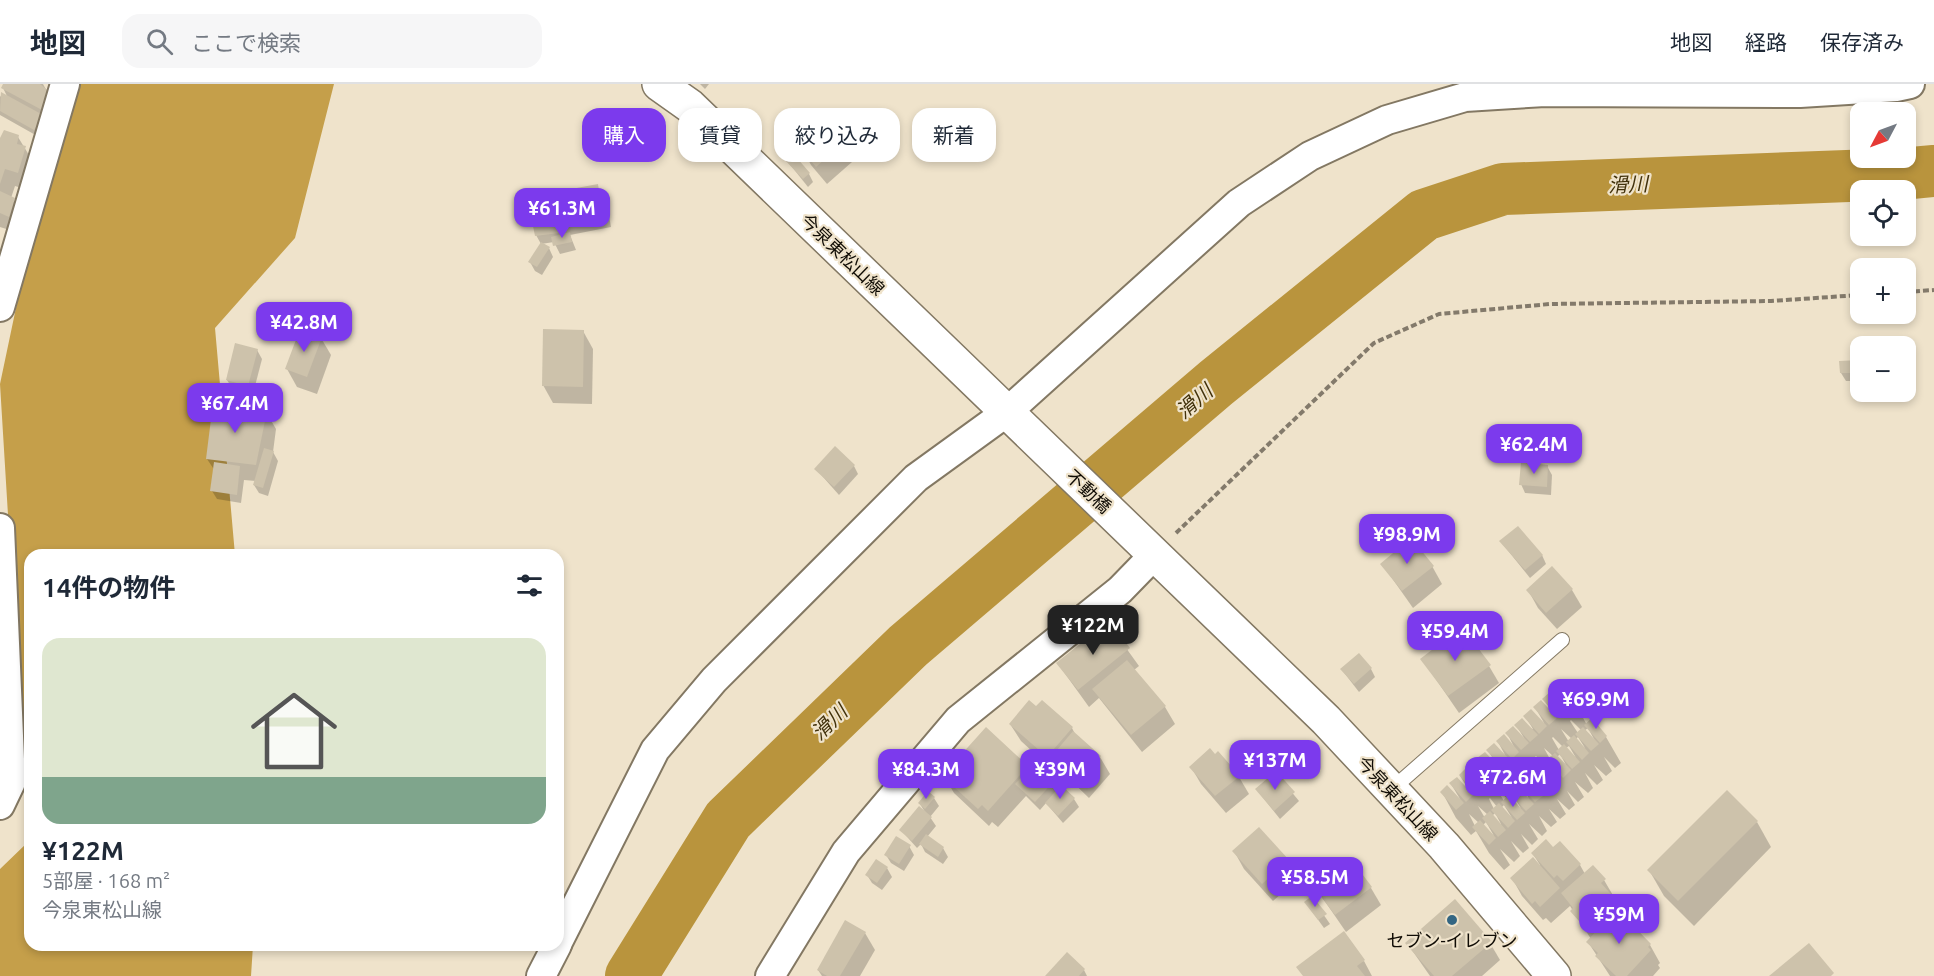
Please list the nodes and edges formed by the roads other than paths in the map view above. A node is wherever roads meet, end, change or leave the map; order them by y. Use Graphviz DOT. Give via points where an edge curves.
graph roads {
  1 [pos="65,84"];
  2 [pos="659,84"];
  3 [pos="1910,84"];
  4 [pos="0,307"];
  5 [pos="1015,420"];
  6 [pos="0,528"];
  7 [pos="1155,554"];
  8 [pos="1562,640"];
  9 [pos="1391,790"];
  10 [pos="0,805"];
  11 [pos="564,930"];
  12 [pos="554,951"];
  13 [pos="542,976"];
  14 [pos="770,976"];
  15 [pos="1554,976"];
  1 -- 4 [label="street"];
  2 -- 5 [label="main road, 今泉東松山線" via="690,106"];
  3 -- 5 [label="street" via="1800,93 1545,92 1465,97 1387,120 1310,156 1239,203"];
  5 -- 7 [label="main road, 不動橋"];
  5 -- 11 [label="street" via="916,478 714,680 655,750"];
  6 -- 10 [label="street" via="11,782"];
  7 -- 9 [label="main road, 今泉東松山線" via="1326,720"];
  7 -- 14 [label="street" via="1120,590 958,720 846,852"];
  8 -- 9 [label="lane"];
  9 -- 15 [label="main road, 今泉東松山線"];
  12 -- 13 [label="street"];
}
